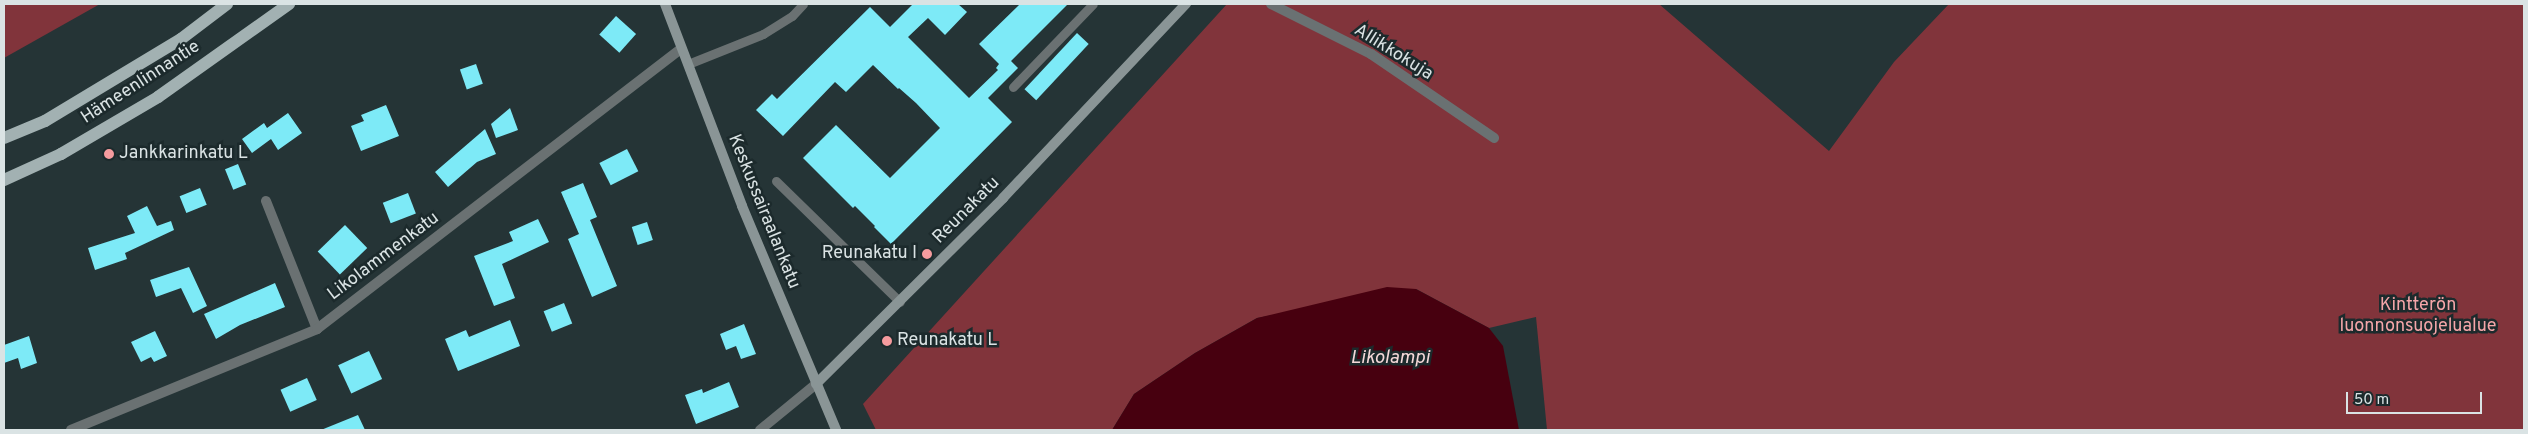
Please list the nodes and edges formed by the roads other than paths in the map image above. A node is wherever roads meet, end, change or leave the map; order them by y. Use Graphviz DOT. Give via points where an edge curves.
graph roads {
  1 [pos="227,4"];
  2 [pos="289,4"];
  3 [pos="666,4"];
  4 [pos="804,4"];
  5 [pos="1093,4"];
  6 [pos="1186,4"];
  7 [pos="1271,4"];
  8 [pos="681,49"];
  9 [pos="688,64"];
  10 [pos="1013,87"];
  11 [pos="4,138"];
  12 [pos="1494,138"];
  13 [pos="4,180"];
  14 [pos="776,181"];
  15 [pos="266,201"];
  16 [pos="900,302"];
  17 [pos="317,329"];
  18 [pos="816,384"];
  19 [pos="71,430"];
  20 [pos="760,430"];
  21 [pos="836,430"];
  1 -- 11 [label="main road, Hämeenlinnantie" via="181,40 45,121"];
  2 -- 13 [label="main road, Hämeenlinnantie" via="158,97 61,154"];
  3 -- 8 [label="street, Keskussairaalankatu"];
  4 -- 9 [label="lane" via="792,16 763,34"];
  5 -- 10 [label="lane"];
  6 -- 16 [label="street, Reunakatu"];
  7 -- 12 [label="street, Allikkokuja" via="1371,54"];
  8 -- 9 [label="street, Keskussairaalankatu"];
  8 -- 17 [label="street, Likolammenkatu"];
  9 -- 18 [label="street, Keskussairaalankatu" via="742,206"];
  14 -- 16 [label="lane"];
  15 -- 17 [label="street"];
  16 -- 18 [label="street, Reunakatu"];
  17 -- 19 [label="street, Likolammenkatu"];
  18 -- 20 [label="street, Reunakatu"];
  18 -- 21 [label="street, Keskussairaalankatu"];
}
